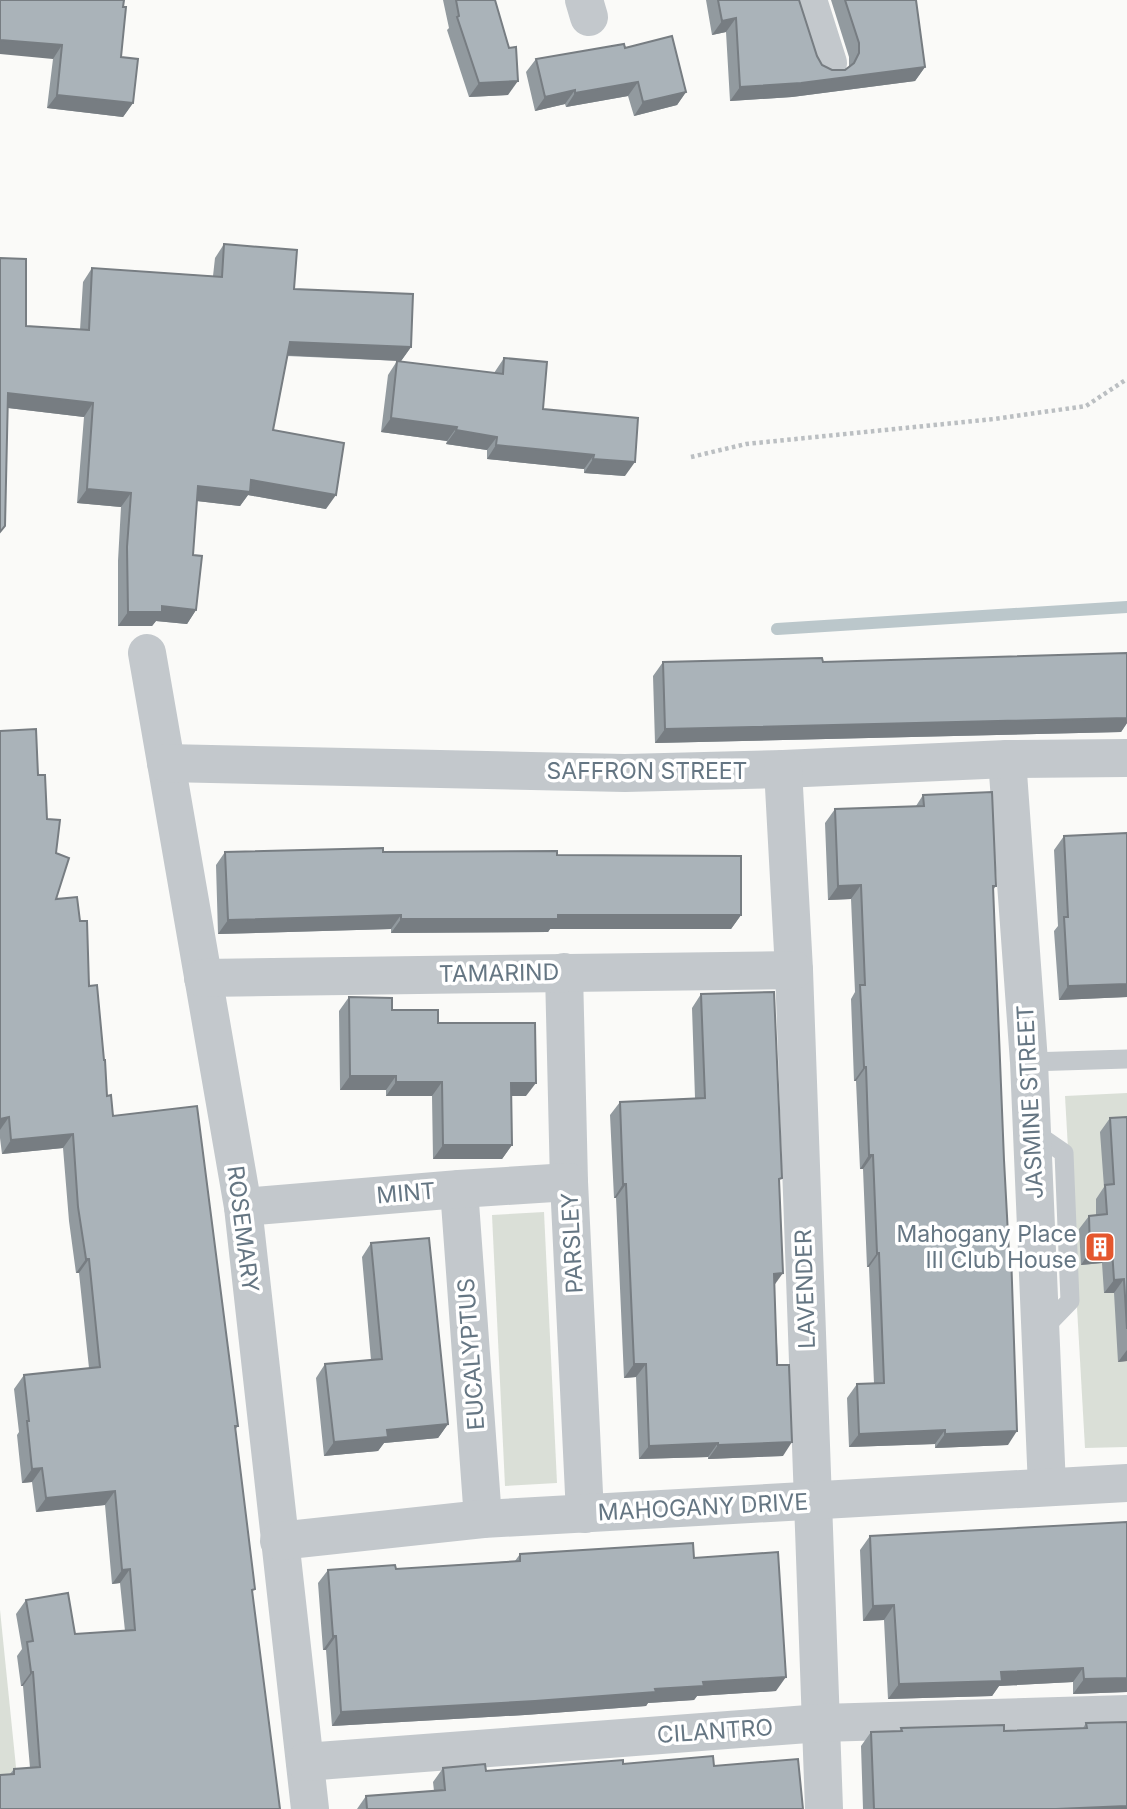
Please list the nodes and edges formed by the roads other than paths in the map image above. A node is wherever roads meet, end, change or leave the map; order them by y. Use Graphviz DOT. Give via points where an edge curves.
graph roads {
  1 [pos="808,0"];
  2 [pos="828,63"];
  3 [pos="147,653"];
  4 [pos="1127,758"];
  5 [pos="1007,759"];
  6 [pos="166,763"];
  7 [pos="783,769"];
  8 [pos="794,970"];
  9 [pos="564,972"];
  10 [pos="203,978"];
  11 [pos="1127,1059"];
  12 [pos="1029,1062"];
  13 [pos="569,1182"];
  14 [pos="459,1189"];
  15 [pos="243,1207"];
  16 [pos="1127,1483"];
  17 [pos="1047,1487"];
  18 [pos="813,1501"];
  19 [pos="585,1514"];
  20 [pos="483,1519"];
  21 [pos="279,1541"];
  22 [pos="1127,1714"];
  23 [pos="821,1723"];
  24 [pos="304,1762"];
  25 [pos="310,1809"];
  26 [pos="824,1809"];
  1 -- 2 [label="street"];
  3 -- 6 [label="street, ROSEMARY"];
  4 -- 5 [label="street, SAFFRON STREET"];
  5 -- 7 [label="street, SAFFRON STREET"];
  5 -- 12 [label="street, JASMINE STREET"];
  6 -- 7 [label="street, SAFFRON STREET" via="625,773"];
  6 -- 10 [label="street, ROSEMARY"];
  7 -- 8 [label="street, LAVENDER"];
  8 -- 9 [label="street, TAMARIND"];
  8 -- 18 [label="street, LAVENDER"];
  9 -- 10 [label="street, TAMARIND"];
  9 -- 13 [label="street, PARSLEY"];
  10 -- 15 [label="street, ROSEMARY"];
  11 -- 12 [label="lane"];
  12 -- 17 [label="street, JASMINE STREET"];
  13 -- 14 [label="street, MINT"];
  13 -- 19 [label="street, PARSLEY"];
  14 -- 15 [label="street, MINT"];
  14 -- 20 [label="street, EUCALYPTUS"];
  15 -- 21 [label="street, ROSEMARY"];
  16 -- 17 [label="street, MAHOGANY DRIVE"];
  17 -- 18 [label="street, MAHOGANY DRIVE"];
  18 -- 19 [label="street, MAHOGANY DRIVE"];
  18 -- 23 [label="street, LAVENDER"];
  19 -- 20 [label="street, MAHOGANY DRIVE"];
  20 -- 21 [label="street, MAHOGANY DRIVE"];
  21 -- 24 [label="street, ROSEMARY"];
  22 -- 23 [label="street, CILANTRO"];
  23 -- 24 [label="street, CILANTRO"];
  23 -- 26 [label="street, LAVENDER"];
  24 -- 25 [label="street, ROSEMARY"];
}
